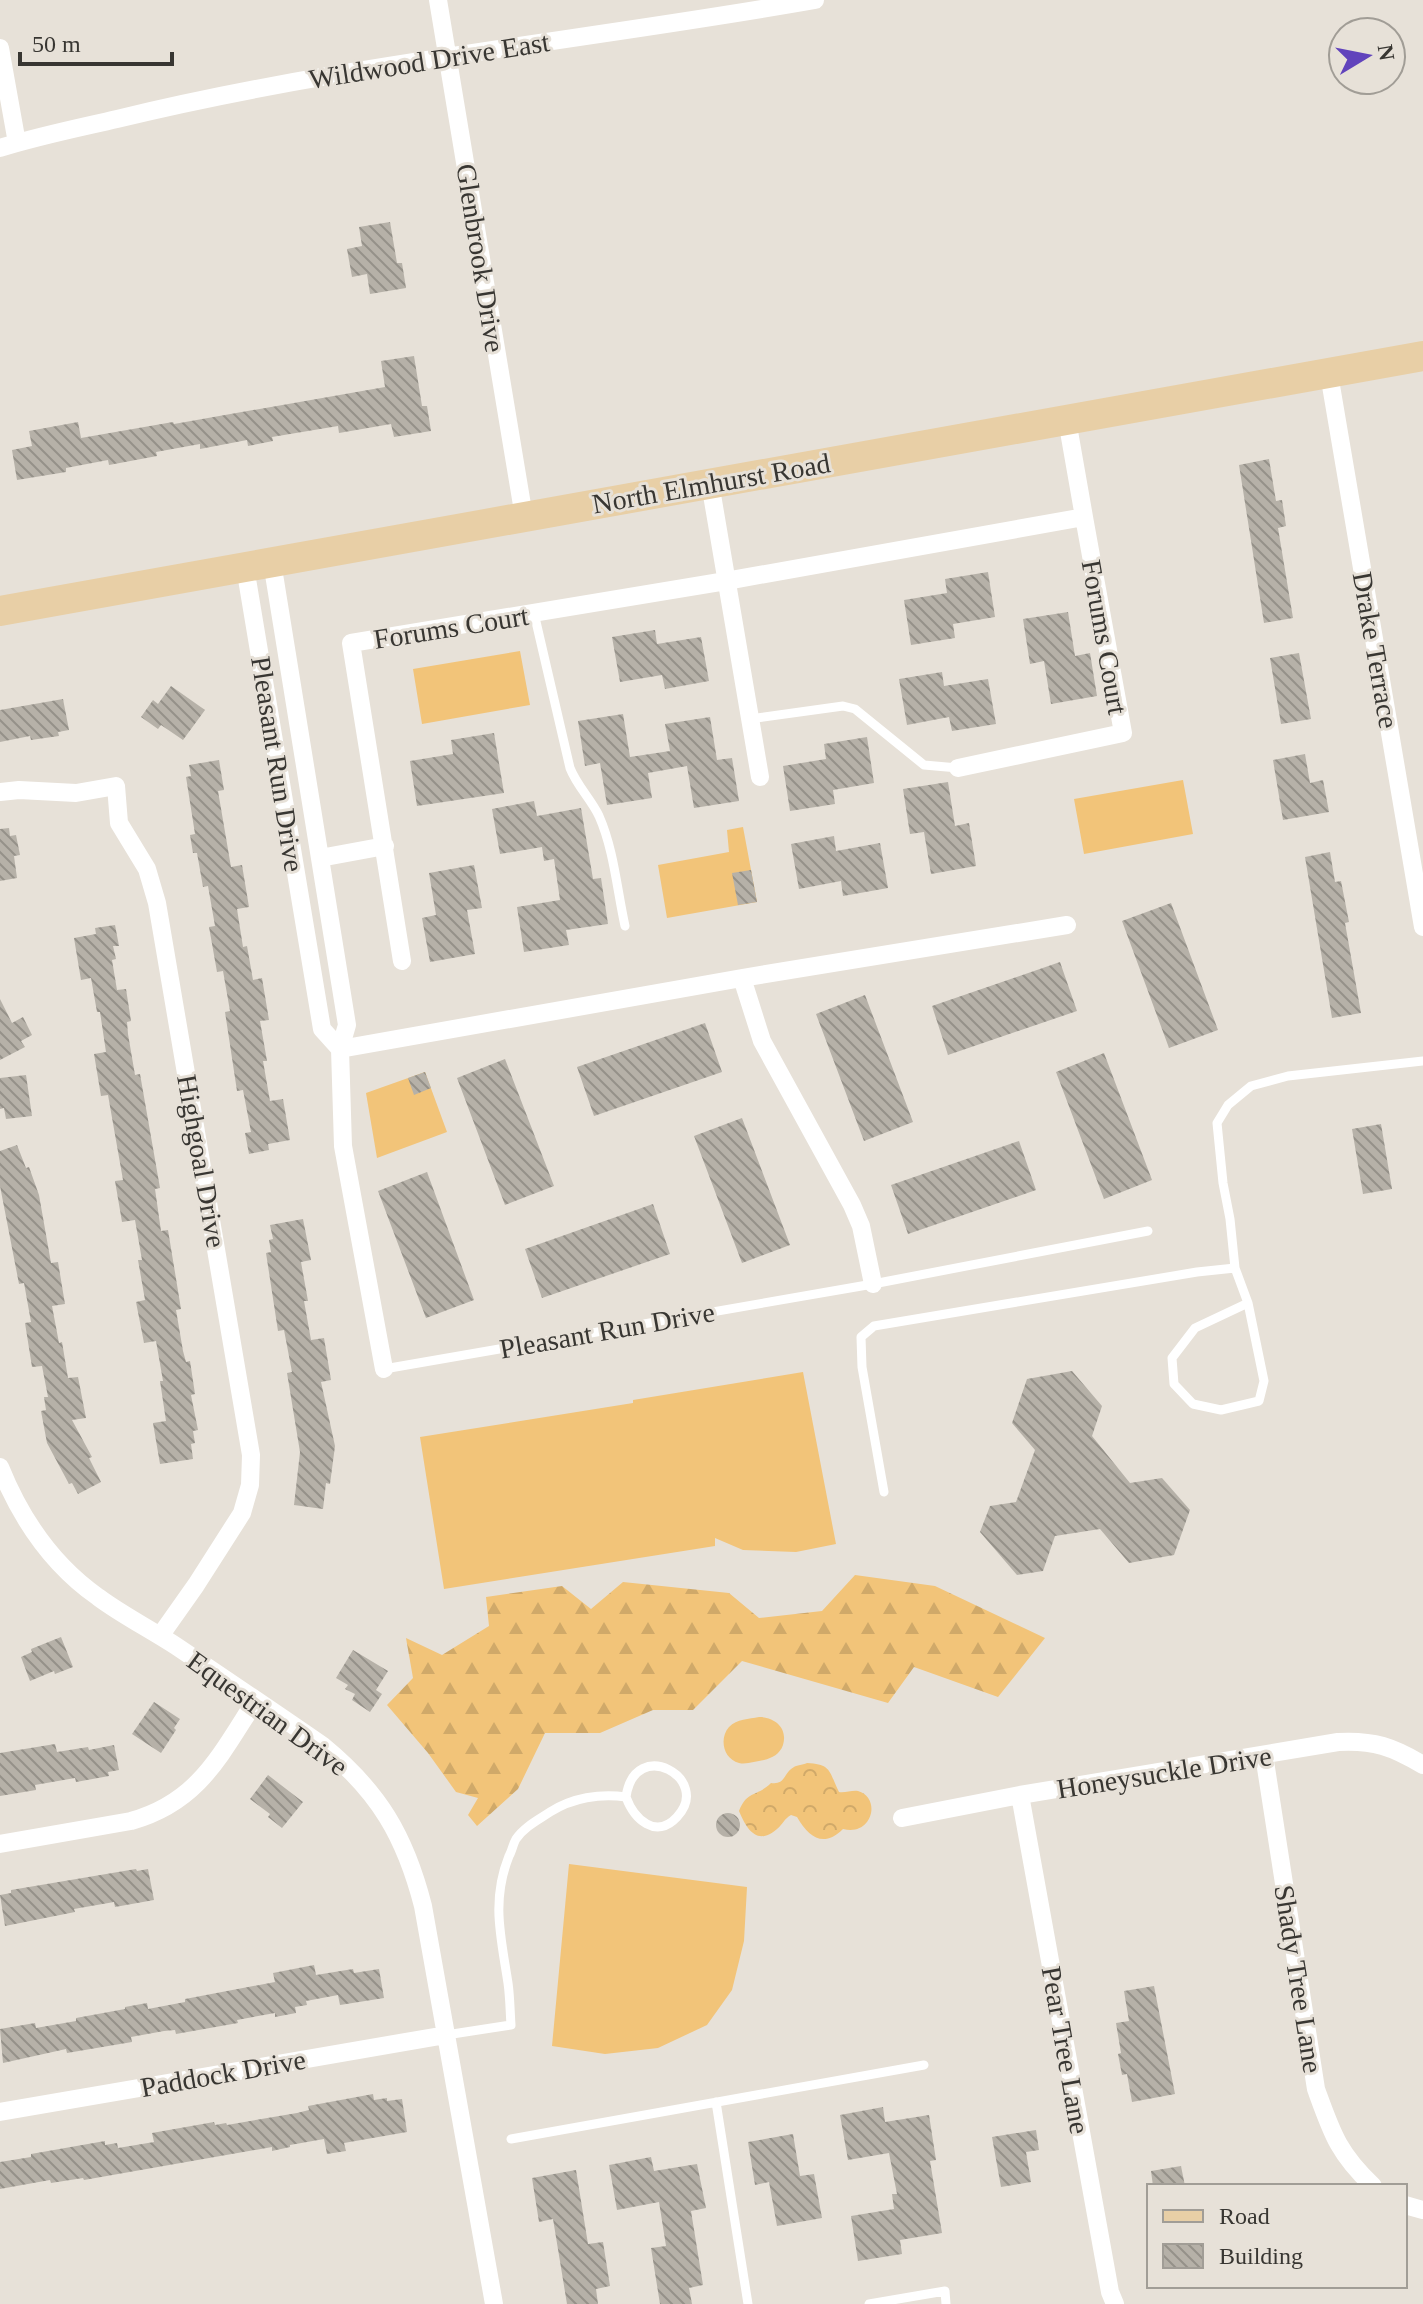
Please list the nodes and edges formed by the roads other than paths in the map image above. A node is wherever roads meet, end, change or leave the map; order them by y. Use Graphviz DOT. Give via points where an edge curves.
graph roads {
  1 [pos="438,0"];
  2 [pos="815,0"];
  3 [pos="0,48"];
  4 [pos="448,55"];
  5 [pos="8,145"];
  6 [pos="1423,356"];
  7 [pos="1329,374"];
  8 [pos="1067,420"];
  9 [pos="710,483"];
  10 [pos="524,517"];
  11 [pos="1084,517"];
  12 [pos="258,565"];
  13 [pos="726,581"];
  14 [pos="0,611"];
  15 [pos="534,613"];
  16 [pos="750,719"];
  17 [pos="958,768"];
  18 [pos="760,777"];
  19 [pos="0,792"];
  20 [pos="385,846"];
  21 [pos="320,858"];
  22 [pos="1067,925"];
  23 [pos="625,926"];
  24 [pos="1423,927"];
  25 [pos="402,961"];
  26 [pos="742,978"];
  27 [pos="340,1049"];
  28 [pos="1423,1061"];
  29 [pos="1148,1231"];
  30 [pos="1235,1268"];
  31 [pos="873,1284"];
  32 [pos="1248,1303"];
  33 [pos="384,1369"];
  34 [pos="0,1467"];
  35 [pos="884,1492"];
  36 [pos="160,1636"];
  37 [pos="256,1700"];
  38 [pos="1264,1755"];
  39 [pos="1423,1765"];
  40 [pos="1020,1795"];
  41 [pos="626,1797"];
  42 [pos="902,1818"];
  43 [pos="0,1844"];
  44 [pos="446,2035"];
  45 [pos="924,2065"];
  46 [pos="716,2102"];
  47 [pos="0,2112"];
  48 [pos="511,2139"];
  49 [pos="1371,2184"];
  50 [pos="890,2302"];
  51 [pos="494,2304"];
  52 [pos="748,2304"];
  53 [pos="869,2304"];
  54 [pos="946,2304"];
  55 [pos="1115,2304"];
  1 -- 4 [label="street, Glenbrook Drive"];
  2 -- 4 [label="street, Wildwood Drive East"];
  3 -- 5 [label="street"];
  4 -- 5 [label="street, Wildwood Drive East" via="209,96"];
  4 -- 10 [label="street, Glenbrook Drive"];
  6 -- 7 [label="main road, North Elmhurst Road"];
  7 -- 8 [label="main road, North Elmhurst Road"];
  7 -- 24 [label="street, Drake Terrace"];
  8 -- 9 [label="main road, North Elmhurst Road"];
  8 -- 11 [label="street, Forums Court"];
  9 -- 10 [label="main road, North Elmhurst Road"];
  9 -- 13 [label="street"];
  10 -- 12 [label="main road, North Elmhurst Road"];
  11 -- 13 [label="street, Forums Court"];
  11 -- 17 [label="street, Forums Court" via="1123,733"];
  12 -- 14 [label="main road, North Elmhurst Road"];
  12 -- 21 [label="street, Pleasant Run Drive"];
  12 -- 27 [label="street, Pleasant Run Drive" via="322,1029"];
  13 -- 15 [label="street, Forums Court"];
  13 -- 16 [label="street"];
  15 -- 20 [label="street, Forums Court" via="351,643"];
  15 -- 23 [label="lane" via="570,768 598,813"];
  16 -- 17 [label="lane" via="843,706 855,709 924,765"];
  16 -- 18 [label="street"];
  19 -- 36 [label="street, Highgoal Drive" via="76,793 116,786 119,823 147,869 157,903 251,1455 242,1513"];
  20 -- 21 [label="street"];
  20 -- 25 [label="street, Forums Court"];
  21 -- 27 [label="street, Pleasant Run Drive" via="347,1025"];
  22 -- 26 [label="street"];
  26 -- 27 [label="street"];
  26 -- 31 [label="street" via="762,1041 861,1226"];
  27 -- 33 [label="street, Pleasant Run Drive" via="343,1146"];
  28 -- 30 [label="lane" via="1288,1076 1251,1086 1228,1105 1217,1123"];
  29 -- 31 [label="lane, Pleasant Run Drive"];
  30 -- 32 [label="lane"];
  30 -- 35 [label="lane" via="874,1326 861,1337 861,1361"];
  31 -- 33 [label="lane, Pleasant Run Drive"];
  32 -- 32 [label="lane" via="1195,1328 1172,1358 1174,1384 1193,1404 1221,1410 1259,1401 1264,1381"];
  34 -- 36 [label="street, Equestrian Drive" via="26,1521 64,1569"];
  36 -- 37 [label="street, Equestrian Drive"];
  37 -- 43 [label="street" via="203,1779 173,1805 131,1821"];
  37 -- 44 [label="street, Equestrian Drive" via="343,1763 397,1831 423,1906"];
  38 -- 39 [label="street, Honeysuckle Drive" via="1359,1741 1384,1745"];
  38 -- 40 [label="street, Honeysuckle Drive"];
  38 -- 49 [label="street, Shady Tree Lane" via="1316,2089 1341,2150"];
  40 -- 42 [label="street, Honeysuckle Drive"];
  40 -- 55 [label="street, Pear Tree Lane"];
  41 -- 41 [label="lane" via="642,1823 656,1827 673,1822 687,1795 672,1768 657,1765 628,1780"];
  41 -- 44 [label="lane" via="611,1794 559,1806 516,1839 497,1901 511,2025"];
  44 -- 47 [label="street, Paddock Drive"];
  44 -- 51 [label="street, Equestrian Drive"];
  45 -- 46 [label="lane"];
  46 -- 48 [label="lane"];
  46 -- 52 [label="lane"];
  50 -- 53 [label="lane"];
  50 -- 54 [label="lane" via="945,2291"];
}
